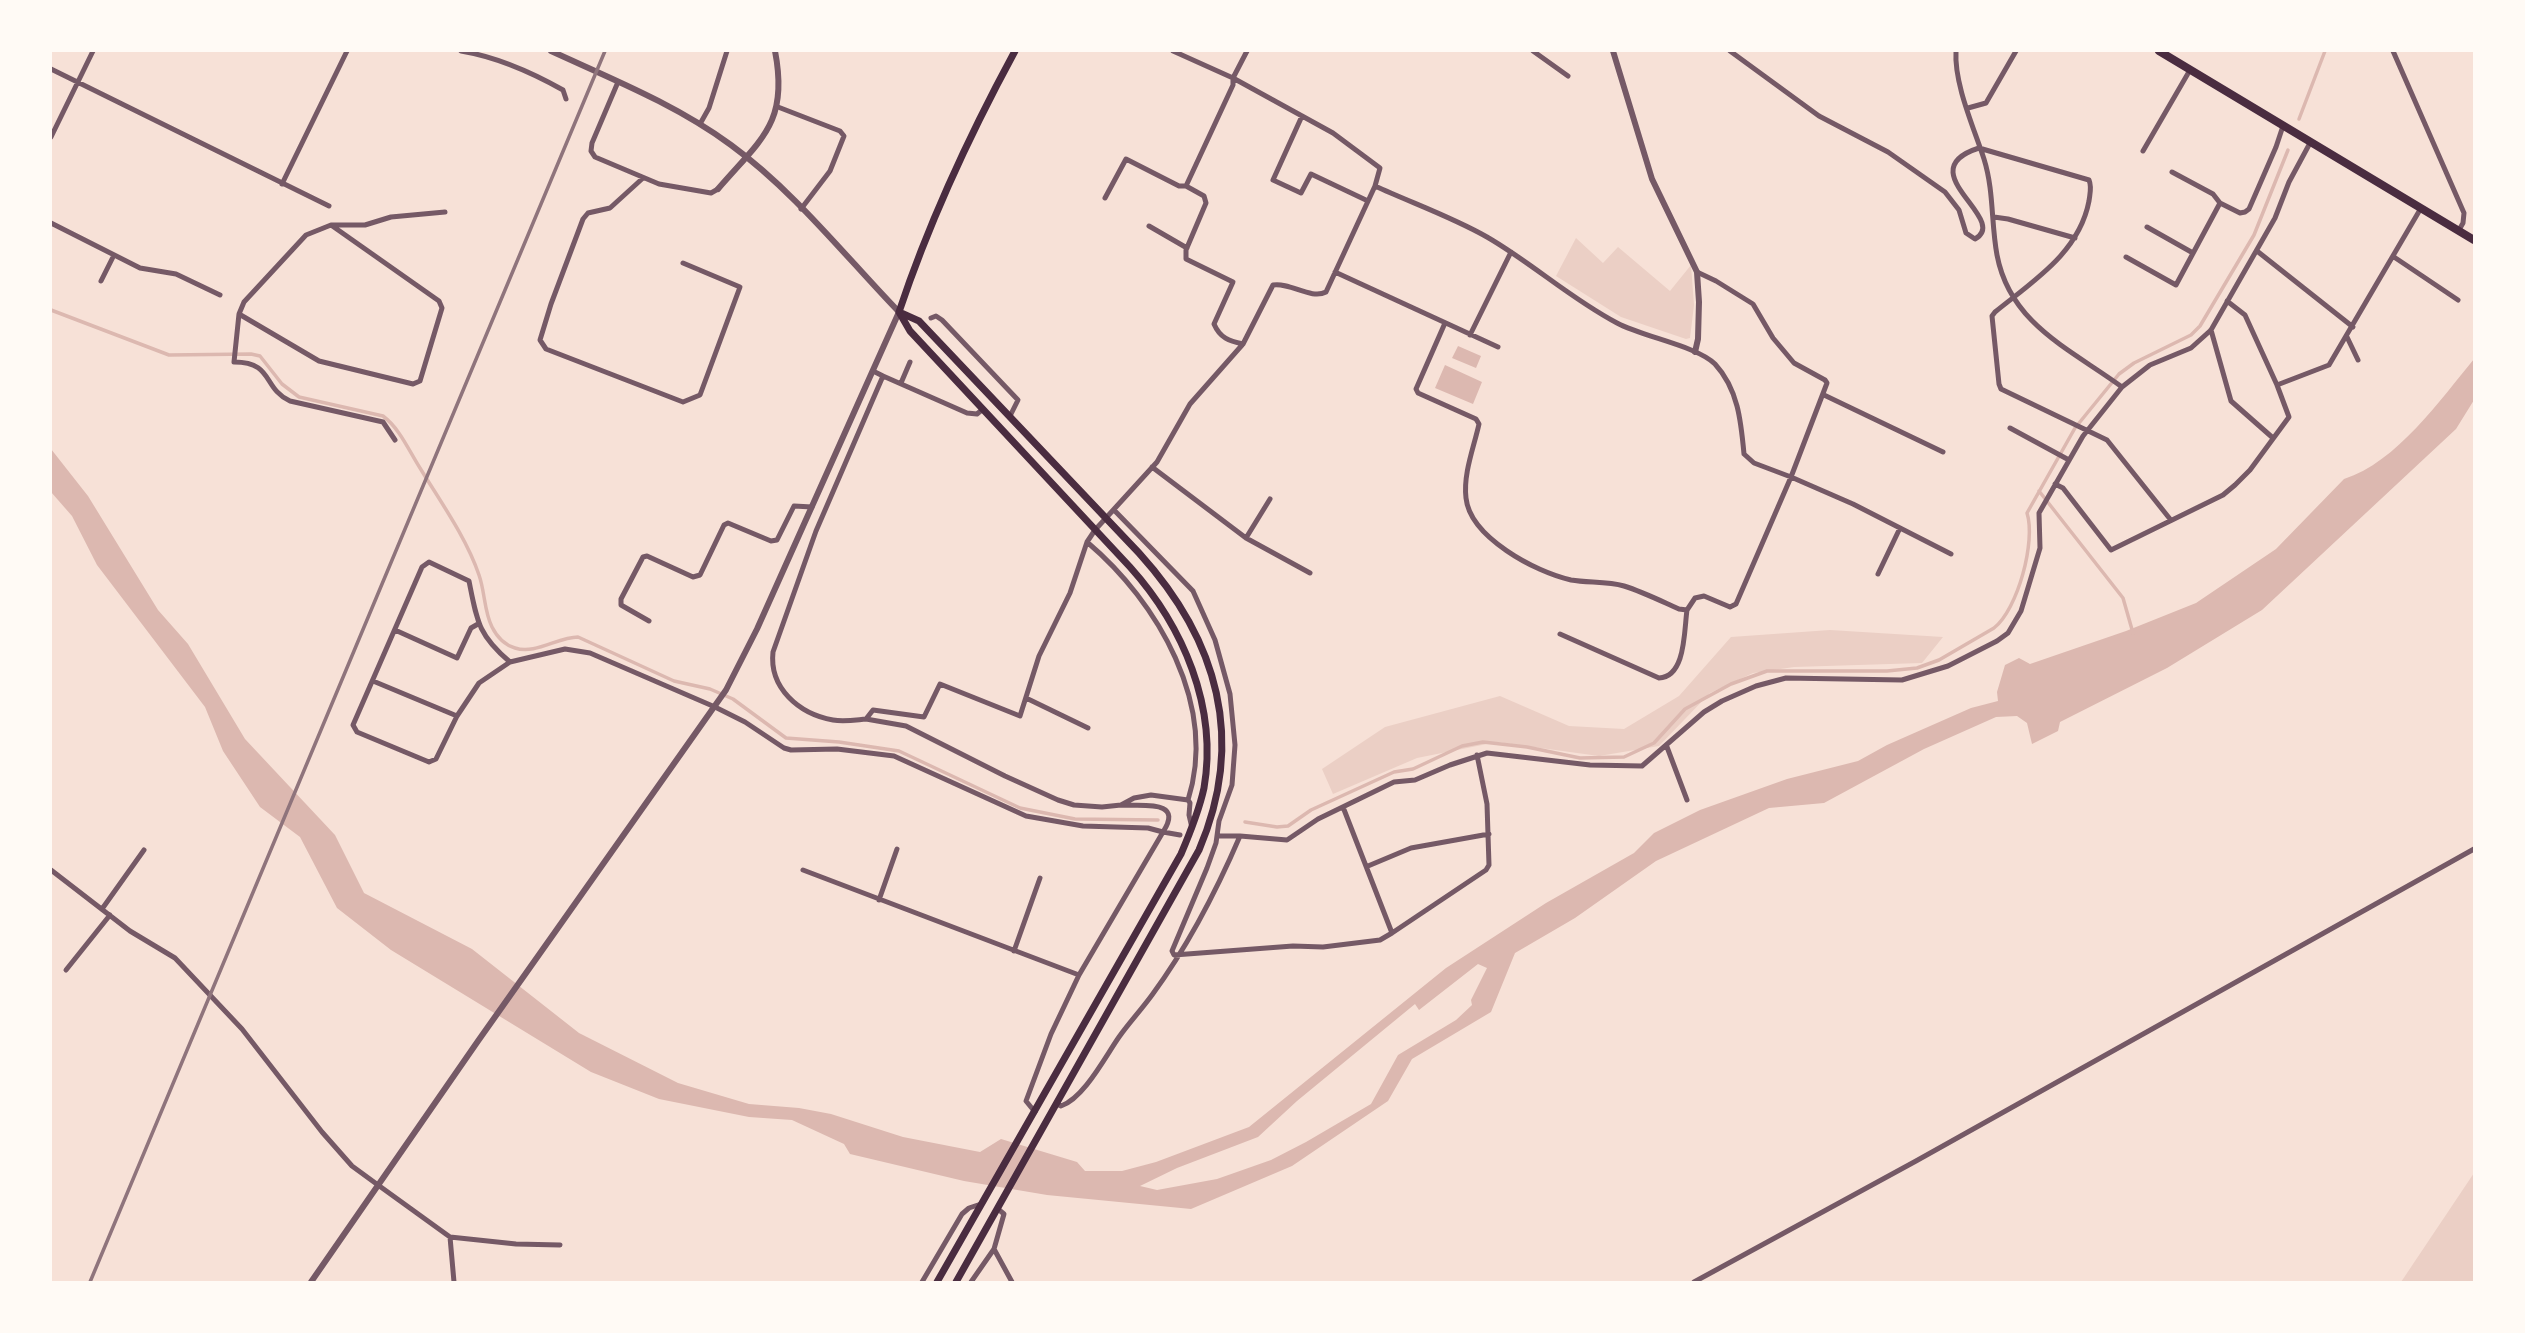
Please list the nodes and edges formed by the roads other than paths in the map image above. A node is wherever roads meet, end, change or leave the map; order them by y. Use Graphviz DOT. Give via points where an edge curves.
graph roads {
  1 [pos="93,51"];
  2 [pos="347,51"];
  3 [pos="461,51"];
  4 [pos="551,51"];
  5 [pos="727,51"];
  6 [pos="775,51"];
  7 [pos="1015,51"];
  8 [pos="1172,51"];
  9 [pos="1247,51"];
  10 [pos="1533,51"];
  11 [pos="1613,51"];
  12 [pos="1730,51"];
  13 [pos="1956,51"];
  14 [pos="2016,51"];
  15 [pos="2159,51"];
  16 [pos="2392,51"];
  17 [pos="51,69"];
  18 [pos="2190,70"];
  19 [pos="1568,76"];
  20 [pos="1233,78"];
  21 [pos="618,82"];
  22 [pos="77,83"];
  23 [pos="566,99"];
  24 [pos="778,107"];
  25 [pos="1968,108"];
  26 [pos="1302,116"];
  27 [pos="700,124"];
  28 [pos="2284,127"];
  29 [pos="51,137"];
  30 [pos="2307,141"];
  31 [pos="1979,148"];
  32 [pos="2143,150"];
  33 [pos="746,157"];
  34 [pos="2172,172"];
  35 [pos="643,178"];
  36 [pos="282,184"];
  37 [pos="1186,186"];
  38 [pos="1375,186"];
  39 [pos="718,190"];
  40 [pos="1105,198"];
  41 [pos="1368,201"];
  42 [pos="2220,202"];
  43 [pos="329,206"];
  44 [pos="2421,208"];
  45 [pos="800,209"];
  46 [pos="445,212"];
  47 [pos="1994,217"];
  48 [pos="51,223"];
  49 [pos="331,225"];
  50 [pos="1149,226"];
  51 [pos="2147,227"];
  52 [pos="2459,230"];
  53 [pos="2075,238"];
  54 [pos="2474,240"];
  55 [pos="1187,248"];
  56 [pos="2256,251"];
  57 [pos="1511,252"];
  58 [pos="2193,253"];
  59 [pos="114,255"];
  60 [pos="2126,257"];
  61 [pos="2394,257"];
  62 [pos="683,263"];
  63 [pos="1335,272"];
  64 [pos="1697,272"];
  65 [pos="101,281"];
  66 [pos="220,295"];
  67 [pos="2012,298"];
  68 [pos="2458,300"];
  69 [pos="2227,301"];
  70 [pos="898,312"];
  71 [pos="239,314"];
  72 [pos="931,318"];
  73 [pos="1445,323"];
  74 [pos="2353,327"];
  75 [pos="2211,330"];
  76 [pos="1470,335"];
  77 [pos="2347,337"];
  78 [pos="1243,344"];
  79 [pos="1498,347"];
  80 [pos="1695,352"];
  81 [pos="2358,360"];
  82 [pos="910,362"];
  83 [pos="873,371"];
  84 [pos="883,376"];
  85 [pos="901,383"];
  86 [pos="2119,385"];
  87 [pos="2277,385"];
  88 [pos="1824,395"];
  89 [pos="984,409"];
  90 [pos="1010,416"];
  91 [pos="2010,428"];
  92 [pos="2085,429"];
  93 [pos="2273,438"];
  94 [pos="395,440"];
  95 [pos="1943,452"];
  96 [pos="2066,459"];
  97 [pos="1152,467"];
  98 [pos="1791,477"];
  99 [pos="2055,484"];
  100 [pos="1270,499"];
  101 [pos="812,507"];
  102 [pos="1114,510"];
  103 [pos="1106,518"];
  104 [pos="2170,519"];
  105 [pos="1900,528"];
  106 [pos="1095,530"];
  107 [pos="1246,538"];
  108 [pos="1087,542"];
  109 [pos="1951,554"];
  110 [pos="1310,573"];
  111 [pos="1878,575"];
  112 [pos="1687,610"];
  113 [pos="649,621"];
  114 [pos="478,624"];
  115 [pos="395,630"];
  116 [pos="1560,634"];
  117 [pos="510,662"];
  118 [pos="373,681"];
  119 [pos="1026,698"];
  120 [pos="716,705"];
  121 [pos="457,716"];
  122 [pos="866,719"];
  123 [pos="1088,728"];
  124 [pos="1667,747"];
  125 [pos="1477,755"];
  126 [pos="1188,800"];
  127 [pos="1687,800"];
  128 [pos="1121,804"];
  129 [pos="1343,807"];
  130 [pos="1215,820"];
  131 [pos="1192,828"];
  132 [pos="1163,832"];
  133 [pos="1489,834"];
  134 [pos="1180,835"];
  135 [pos="1220,835"];
  136 [pos="1240,836"];
  137 [pos="897,849"];
  138 [pos="2474,849"];
  139 [pos="144,850"];
  140 [pos="1368,866"];
  141 [pos="51,870"];
  142 [pos="803,870"];
  143 [pos="1040,878"];
  144 [pos="879,900"];
  145 [pos="102,909"];
  146 [pos="110,915"];
  147 [pos="1392,933"];
  148 [pos="1014,951"];
  149 [pos="1179,954"];
  150 [pos="66,970"];
  151 [pos="1079,975"];
  152 [pos="1057,1104"];
  153 [pos="1034,1114"];
  154 [pos="378,1185"];
  155 [pos="981,1204"];
  156 [pos="998,1209"];
  157 [pos="450,1237"];
  158 [pos="560,1245"];
  159 [pos="994,1248"];
  160 [pos="311,1282"];
  161 [pos="454,1282"];
  162 [pos="922,1282"];
  163 [pos="937,1282"];
  164 [pos="956,1282"];
  165 [pos="971,1282"];
  166 [pos="1012,1282"];
  167 [pos="1694,1282"];
  1 -- 22 [label="street"];
  2 -- 36 [label="street"];
  3 -- 23 [label="street" via="524,70 563,90"];
  4 -- 21 [label="street"];
  5 -- 27 [label="street"];
  6 -- 24 [label="street"];
  7 -- 70 [label="main road" via="969,142"];
  8 -- 20 [label="street"];
  9 -- 20 [label="street"];
  10 -- 19 [label="street"];
  11 -- 64 [label="street" via="1652,179"];
  12 -- 31 [label="street" via="1819,116 1888,152 1945,192 1959,210 1966,233 1975,239 1983,227 1953,174 1958,158"];
  13 -- 25 [label="street"];
  14 -- 25 [label="street" via="1986,103"];
  15 -- 18 [label="main road"];
  16 -- 52 [label="street" via="2464,213"];
  17 -- 22 [label="street"];
  18 -- 28 [label="main road"];
  18 -- 32 [label="street"];
  20 -- 26 [label="street"];
  20 -- 37 [label="street"];
  21 -- 27 [label="street"];
  21 -- 35 [label="street" via="591,151"];
  22 -- 29 [label="street"];
  22 -- 36 [label="street"];
  24 -- 33 [label="street" via="767,132"];
  24 -- 45 [label="street" via="844,136 830,172"];
  25 -- 31 [label="street"];
  26 -- 38 [label="street" via="1375,163 1380,168"];
  26 -- 41 [label="street" via="1273,180 1301,193 1311,174"];
  27 -- 33 [label="street"];
  28 -- 30 [label="main road"];
  28 -- 42 [label="street" via="2249,209 2240,212"];
  30 -- 44 [label="main road"];
  30 -- 56 [label="street"];
  31 -- 47 [label="street"];
  31 -- 53 [label="street" via="2089,180 2088,207"];
  33 -- 39 [label="street"];
  33 -- 45 [label="street"];
  34 -- 42 [label="street"];
  35 -- 39 [label="street" via="711,193"];
  35 -- 62 [label="street" via="610,208 588,213 583,219 540,340 545,349 683,402 700,395 740,287"];
  36 -- 43 [label="street"];
  37 -- 40 [label="street" via="1126,159"];
  37 -- 55 [label="street" via="1204,196 1206,203"];
  38 -- 41 [label="street"];
  38 -- 57 [label="street"];
  41 -- 63 [label="street"];
  42 -- 58 [label="street"];
  44 -- 52 [label="main road"];
  44 -- 61 [label="street"];
  45 -- 70 [label="street"];
  46 -- 49 [label="street" via="391,217 365,225"];
  47 -- 53 [label="street"];
  47 -- 67 [label="street" via="1997,253"];
  48 -- 59 [label="street"];
  49 -- 71 [label="street" via="306,235 244,302"];
  49 -- 71 [label="street" via="439,301 442,308 420,381 413,384 318,361"];
  50 -- 55 [label="street"];
  51 -- 58 [label="street"];
  52 -- 54 [label="main road"];
  53 -- 67 [label="street" via="2054,264"];
  55 -- 78 [label="street" via="1186,259 1233,282 1214,324 1228,341"];
  56 -- 69 [label="street"];
  56 -- 74 [label="street"];
  57 -- 76 [label="street"];
  57 -- 80 [label="street" via="1614,321"];
  58 -- 60 [label="street" via="2176,285"];
  59 -- 65 [label="street"];
  59 -- 66 [label="street" via="140,268 176,274"];
  61 -- 68 [label="street"];
  61 -- 74 [label="street"];
  63 -- 73 [label="street"];
  63 -- 78 [label="street" via="1321,295 1273,285"];
  64 -- 80 [label="street"];
  64 -- 88 [label="street" via="1753,304 1794,363 1825,380"];
  67 -- 86 [label="street" via="2036,326"];
  67 -- 92 [label="street" via="1992,316 2001,389"];
  69 -- 75 [label="street"];
  69 -- 87 [label="street" via="2245,314"];
  70 -- 83 [label="street"];
  70 -- 89 [label="main road" via="910,331"];
  70 -- 90 [label="main road" via="919,321"];
  71 -- 94 [label="street" via="234,362 262,369 283,397 383,422"];
  72 -- 90 [label="street" via="942,320 1018,400"];
  73 -- 76 [label="street"];
  73 -- 112 [label="street" via="1416,389 1479,424 1466,498 1483,532 1497,546 1550,573 1622,585"];
  74 -- 77 [label="street"];
  75 -- 86 [label="street" via="2191,348 2150,365"];
  75 -- 93 [label="street" via="2231,401"];
  76 -- 79 [label="street"];
  77 -- 81 [label="street"];
  77 -- 87 [label="street" via="2329,365"];
  78 -- 97 [label="street" via="1190,404"];
  80 -- 98 [label="street" via="1713,362 1730,387 1739,409 1744,454"];
  82 -- 85 [label="street"];
  83 -- 84 [label="street"];
  83 -- 101 [label="street"];
  84 -- 85 [label="street"];
  84 -- 122 [label="street" via="816,531 771,664 776,683 805,710 831,720"];
  85 -- 89 [label="street" via="967,412 977,414"];
  86 -- 92 [label="street"];
  87 -- 93 [label="street" via="2289,418"];
  88 -- 95 [label="street"];
  88 -- 98 [label="street"];
  89 -- 106 [label="main road"];
  90 -- 103 [label="main road"];
  91 -- 96 [label="street"];
  92 -- 96 [label="street"];
  92 -- 104 [label="street" via="2108,440"];
  93 -- 104 [label="street" via="2250,470 2223,495"];
  96 -- 99 [label="street"];
  97 -- 102 [label="street"];
  97 -- 107 [label="street"];
  98 -- 105 [label="street"];
  98 -- 112 [label="street" via="1736,604 1730,607 1704,596 1695,598"];
  99 -- 104 [label="street" via="2063,488 2111,550"];
  99 -- 124 [label="street" via="2039,513 2040,548 2026,594 2013,625 1997,641 1948,666 1902,680 1786,678 1756,686 1704,712"];
  100 -- 107 [label="street"];
  101 -- 113 [label="street" via="794,506 778,540 724,525 700,575 693,577 643,557 621,605"];
  101 -- 120 [label="street" via="757,629"];
  102 -- 103 [label="street"];
  102 -- 130 [label="street" via="1193,591 1215,640 1230,694 1235,745 1232,785"];
  103 -- 106 [label="street"];
  103 -- 130 [label="main road" via="1173,593 1206,658 1217,695 1222,749"];
  105 -- 109 [label="street"];
  105 -- 111 [label="street"];
  106 -- 108 [label="street"];
  106 -- 131 [label="main road" via="1162,606 1193,671 1204,719 1206,761"];
  107 -- 110 [label="street"];
  108 -- 119 [label="street"];
  108 -- 126 [label="street" via="1138,596 1184,679 1195,735"];
  112 -- 116 [label="street" via="1681,653 1666,678"];
  114 -- 115 [label="street" via="471,628 457,658"];
  114 -- 115 [label="street" via="468,581 429,562 422,567"];
  114 -- 117 [label="street" via="484,637"];
  115 -- 118 [label="street"];
  117 -- 120 [label="street" via="565,649 590,653"];
  117 -- 121 [label="street" via="479,683"];
  118 -- 121 [label="street"];
  118 -- 121 [label="street" via="353,725 357,732 429,762 436,759"];
  119 -- 122 [label="street" via="1020,716 940,684 924,717 873,710"];
  119 -- 123 [label="street"];
  120 -- 132 [label="street" via="791,750 837,749 903,758 1026,816"];
  120 -- 154 [label="street"];
  122 -- 128 [label="street" via="906,726 1058,800 1088,808"];
  124 -- 125 [label="street" via="1634,768 1497,753"];
  124 -- 127 [label="street"];
  125 -- 129 [label="street" via="1415,780 1394,782"];
  125 -- 133 [label="street"];
  126 -- 128 [label="street" via="1150,796"];
  126 -- 131 [label="street"];
  128 -- 132 [label="street" via="1159,805 1169,817"];
  129 -- 136 [label="street" via="1287,840"];
  129 -- 140 [label="street"];
  130 -- 149 [label="street" via="1216,843 1172,951"];
  130 -- 152 [label="main road"];
  131 -- 153 [label="main road"];
  132 -- 134 [label="street"];
  132 -- 151 [label="street"];
  133 -- 140 [label="street" via="1411,848"];
  133 -- 147 [label="street" via="1486,870"];
  135 -- 136 [label="street"];
  136 -- 149 [label="street" via="1200,921"];
  137 -- 144 [label="street"];
  138 -- 167 [label="street"];
  139 -- 145 [label="street"];
  140 -- 147 [label="street"];
  141 -- 145 [label="street"];
  142 -- 144 [label="street"];
  143 -- 148 [label="street"];
  144 -- 148 [label="street"];
  145 -- 146 [label="street"];
  146 -- 150 [label="street"];
  146 -- 154 [label="street" via="174,958 242,1029 352,1166"];
  147 -- 149 [label="street" via="1380,940 1323,947"];
  148 -- 151 [label="street"];
  149 -- 152 [label="street" via="1096,1072 1069,1104"];
  151 -- 153 [label="street" via="1027,1101"];
  152 -- 156 [label="main road"];
  153 -- 155 [label="main road"];
  154 -- 157 [label="street"];
  154 -- 160 [label="street"];
  155 -- 162 [label="street" via="962,1214"];
  155 -- 163 [label="main road"];
  156 -- 159 [label="street" via="1004,1214 1003,1227"];
  156 -- 164 [label="main road"];
  157 -- 158 [label="street"];
  157 -- 161 [label="street"];
  159 -- 165 [label="street"];
  159 -- 166 [label="street"];
}
